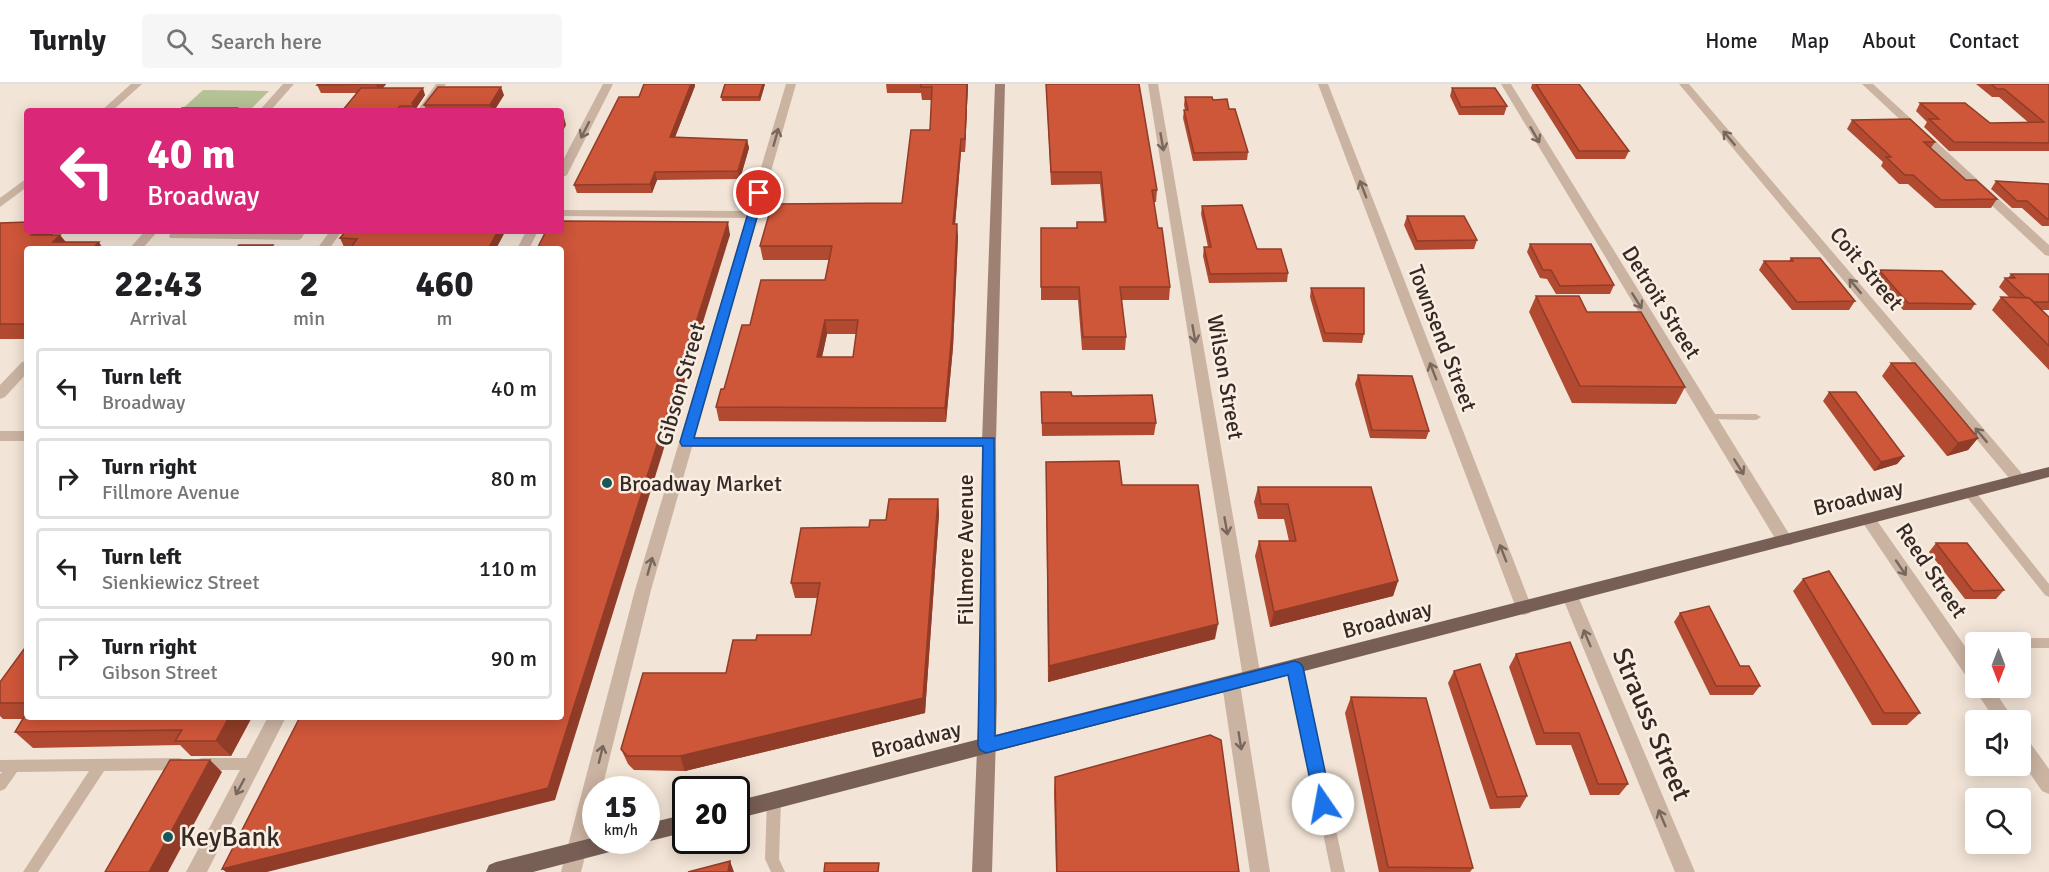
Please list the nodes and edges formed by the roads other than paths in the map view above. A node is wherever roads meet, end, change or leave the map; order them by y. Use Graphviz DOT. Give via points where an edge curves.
graph roads {
  1 [pos="137,84"];
  2 [pos="289,84"];
  3 [pos="441,84"];
  4 [pos="608,84"];
  5 [pos="791,84"];
  6 [pos="999,84"];
  7 [pos="1153,84"];
  8 [pos="1323,84"];
  9 [pos="1506,84"];
  10 [pos="1684,84"];
  11 [pos="1867,84"];
  12 [pos="109,108"];
  13 [pos="267,108"];
  14 [pos="424,108"];
  15 [pos="564,169"];
  16 [pos="24,184"];
  17 [pos="0,204"];
  18 [pos="564,213"];
  19 [pos="753,215"];
  20 [pos="149,234"];
  21 [pos="175,234"];
  22 [pos="300,234"];
  23 [pos="138,246"];
  24 [pos="2049,252"];
  25 [pos="24,368"];
  26 [pos="0,394"];
  27 [pos="1709,417"];
  28 [pos="1756,417"];
  29 [pos="0,436"];
  30 [pos="24,436"];
  31 [pos="687,442"];
  32 [pos="989,442"];
  33 [pos="2049,472"];
  34 [pos="2019,480"];
  35 [pos="1970,493"];
  36 [pos="1868,519"];
  37 [pos="1785,541"];
  38 [pos="2049,592"];
  39 [pos="1570,596"];
  40 [pos="1524,608"];
  41 [pos="2031,643"];
  42 [pos="2049,643"];
  43 [pos="1965,661"];
  44 [pos="1295,667"];
  45 [pos="1252,678"];
  46 [pos="1231,684"];
  47 [pos="275,720"];
  48 [pos="986,745"];
  49 [pos="2031,759"];
  50 [pos="253,764"];
  51 [pos="100,765"];
  52 [pos="7,766"];
  53 [pos="0,785"];
  54 [pos="2049,785"];
  55 [pos="774,800"];
  56 [pos="750,806"];
  57 [pos="582,850"];
  58 [pos="577,851"];
  59 [pos="30,872"];
  60 [pos="196,872"];
  61 [pos="496,872"];
  62 [pos="571,872"];
  63 [pos="778,872"];
  64 [pos="982,872"];
  65 [pos="1260,872"];
  66 [pos="1338,872"];
  67 [pos="1685,872"];
  1 -- 12 [label="street"];
  2 -- 13 [label="street"];
  3 -- 14 [label="street"];
  4 -- 15 [label="street, one-way"];
  19 -- 5 [label="street, Gibson Street, one-way"];
  6 -- 32 [label="street, Fillmore Avenue"];
  7 -- 45 [label="street, Wilson Street, one-way"];
  40 -- 8 [label="street, Townsend Street, one-way"];
  9 -- 27 [label="street, Detroit Street, one-way"];
  34 -- 10 [label="street, Coit Street, one-way"];
  11 -- 24 [label="street"];
  16 -- 17 [label="street"];
  18 -- 19 [label="street"];
  19 -- 31 [label="street, Gibson Street"];
  20 -- 23 [label="street"];
  21 -- 22 [label="lane"];
  25 -- 26 [label="street"];
  27 -- 28 [label="lane"];
  27 -- 37 [label="street, Detroit Street, one-way"];
  29 -- 30 [label="street"];
  31 -- 32 [label="street"];
  58 -- 31 [label="street, Gibson Street, one-way" via="643,590"];
  32 -- 48 [label="street, Fillmore Avenue"];
  33 -- 34 [label="main road, Broadway"];
  34 -- 35 [label="main road, Broadway"];
  35 -- 36 [label="main road, Broadway"];
  35 -- 38 [label="lane"];
  36 -- 37 [label="main road, Broadway"];
  36 -- 43 [label="street, Reed Street, one-way"];
  37 -- 39 [label="main road, Broadway"];
  39 -- 40 [label="main road, Broadway"];
  67 -- 39 [label="street, Strauss Street, one-way"];
  40 -- 44 [label="main road, Broadway"];
  41 -- 42 [label="lane"];
  44 -- 45 [label="main road, Broadway"];
  44 -- 66 [label="lane"];
  45 -- 46 [label="main road, Broadway"];
  46 -- 48 [label="main road, Broadway"];
  46 -- 65 [label="street, one-way"];
  47 -- 50 [label="street"];
  48 -- 55 [label="main road, Broadway"];
  48 -- 64 [label="street, Fillmore Avenue"];
  49 -- 54 [label="street"];
  50 -- 51 [label="lane" via="174,769"];
  50 -- 60 [label="street, one-way"];
  51 -- 52 [label="lane"];
  51 -- 59 [label="lane"];
  52 -- 53 [label="lane"];
  55 -- 56 [label="main road, Broadway"];
  55 -- 63 [label="lane" via="772,859"];
  57 -- 58 [label="main road"];
  58 -- 61 [label="main road"];
  58 -- 62 [label="street, Gibson Street"];
}
